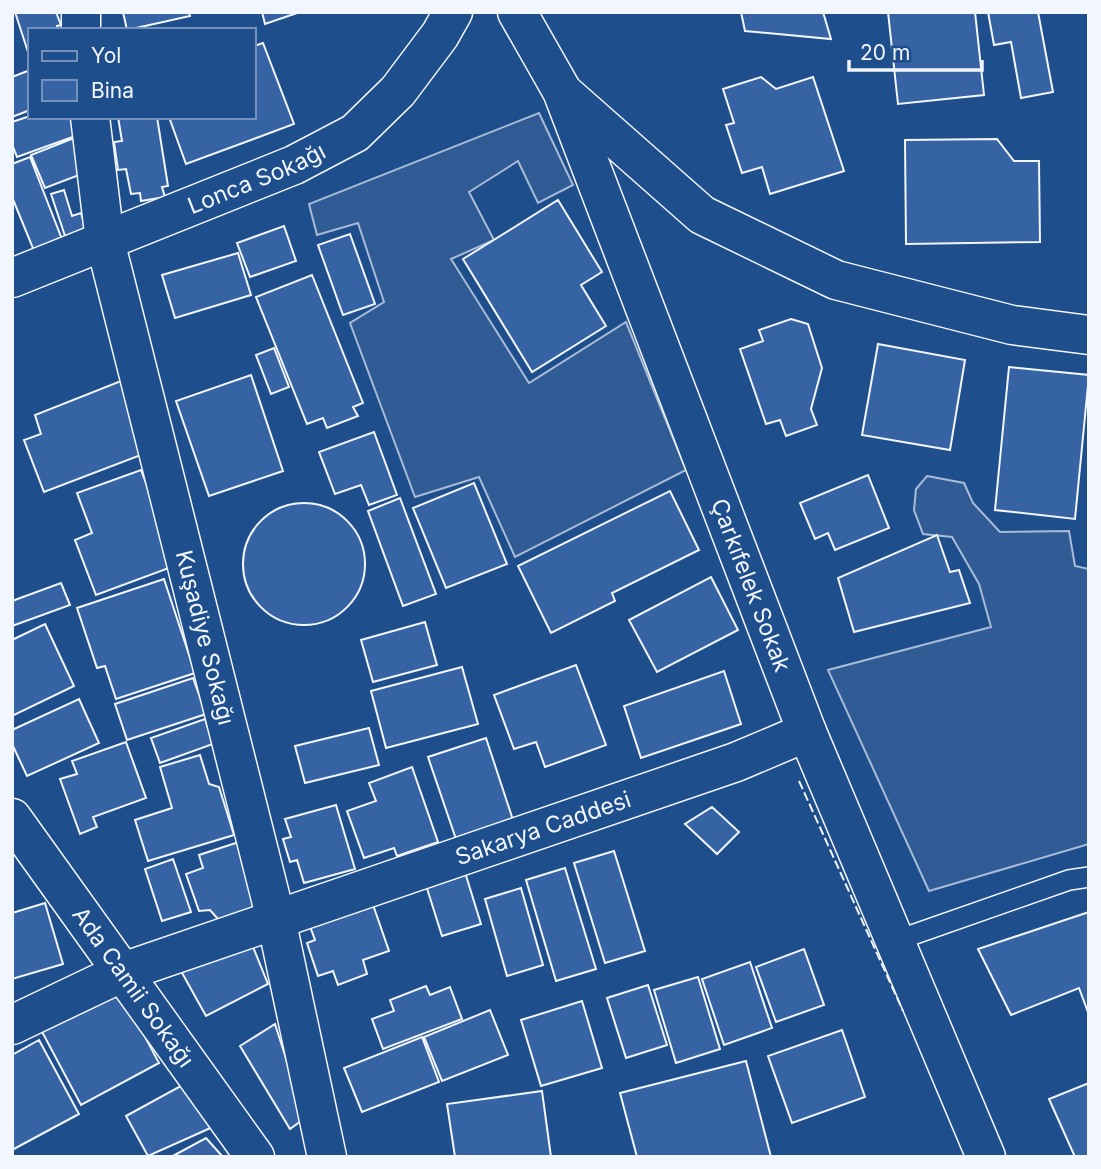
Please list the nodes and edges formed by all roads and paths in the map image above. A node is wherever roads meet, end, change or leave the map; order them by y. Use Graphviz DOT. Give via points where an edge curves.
graph roads {
  1 [pos="453,12"];
  2 [pos="517,12"];
  3 [pos="562,91"];
  4 [pos="90,119"];
  5 [pos="105,241"];
  6 [pos="12,278"];
  7 [pos="1089,335"];
  8 [pos="807,732"];
  9 [pos="12,818"];
  10 [pos="1089,877"];
  11 [pos="276,919"];
  12 [pos="895,941"];
  13 [pos="123,972"];
  14 [pos="12,1025"];
  15 [pos="255,1157"];
  16 [pos="327,1157"];
  17 [pos="985,1157"];
  1 -- 5 [label="street, Lonca Sokağı" via="398,91 355,133 294,165"];
  2 -- 3 [label="street, Çarkıfelek Sokak"];
  3 -- 7 [label="street" via="702,215 836,280 1012,325"];
  3 -- 8 [label="street, Çarkıfelek Sokak"];
  4 -- 5 [label="street, Kuşadiye Sokağı"];
  5 -- 6 [label="street, Lonca Sokağı"];
  5 -- 11 [label="street, Kuşadiye Sokağı"];
  8 -- 11 [label="street, Sakarya Caddesi" via="736,762"];
  8 -- 12 [label="street, Çarkıfelek Sokak"];
  9 -- 13 [label="street, Ada Camii Sokağı"];
  10 -- 12 [label="lane"];
  11 -- 13 [label="street, Sakarya Caddesi"];
  11 -- 16 [label="street, Kuşadiye Sokağı"];
  12 -- 17 [label="street, Çarkıfelek Sokak"];
  13 -- 14 [label="street, Sakarya Caddesi"];
  13 -- 15 [label="street, Ada Camii Sokağı"];
}
